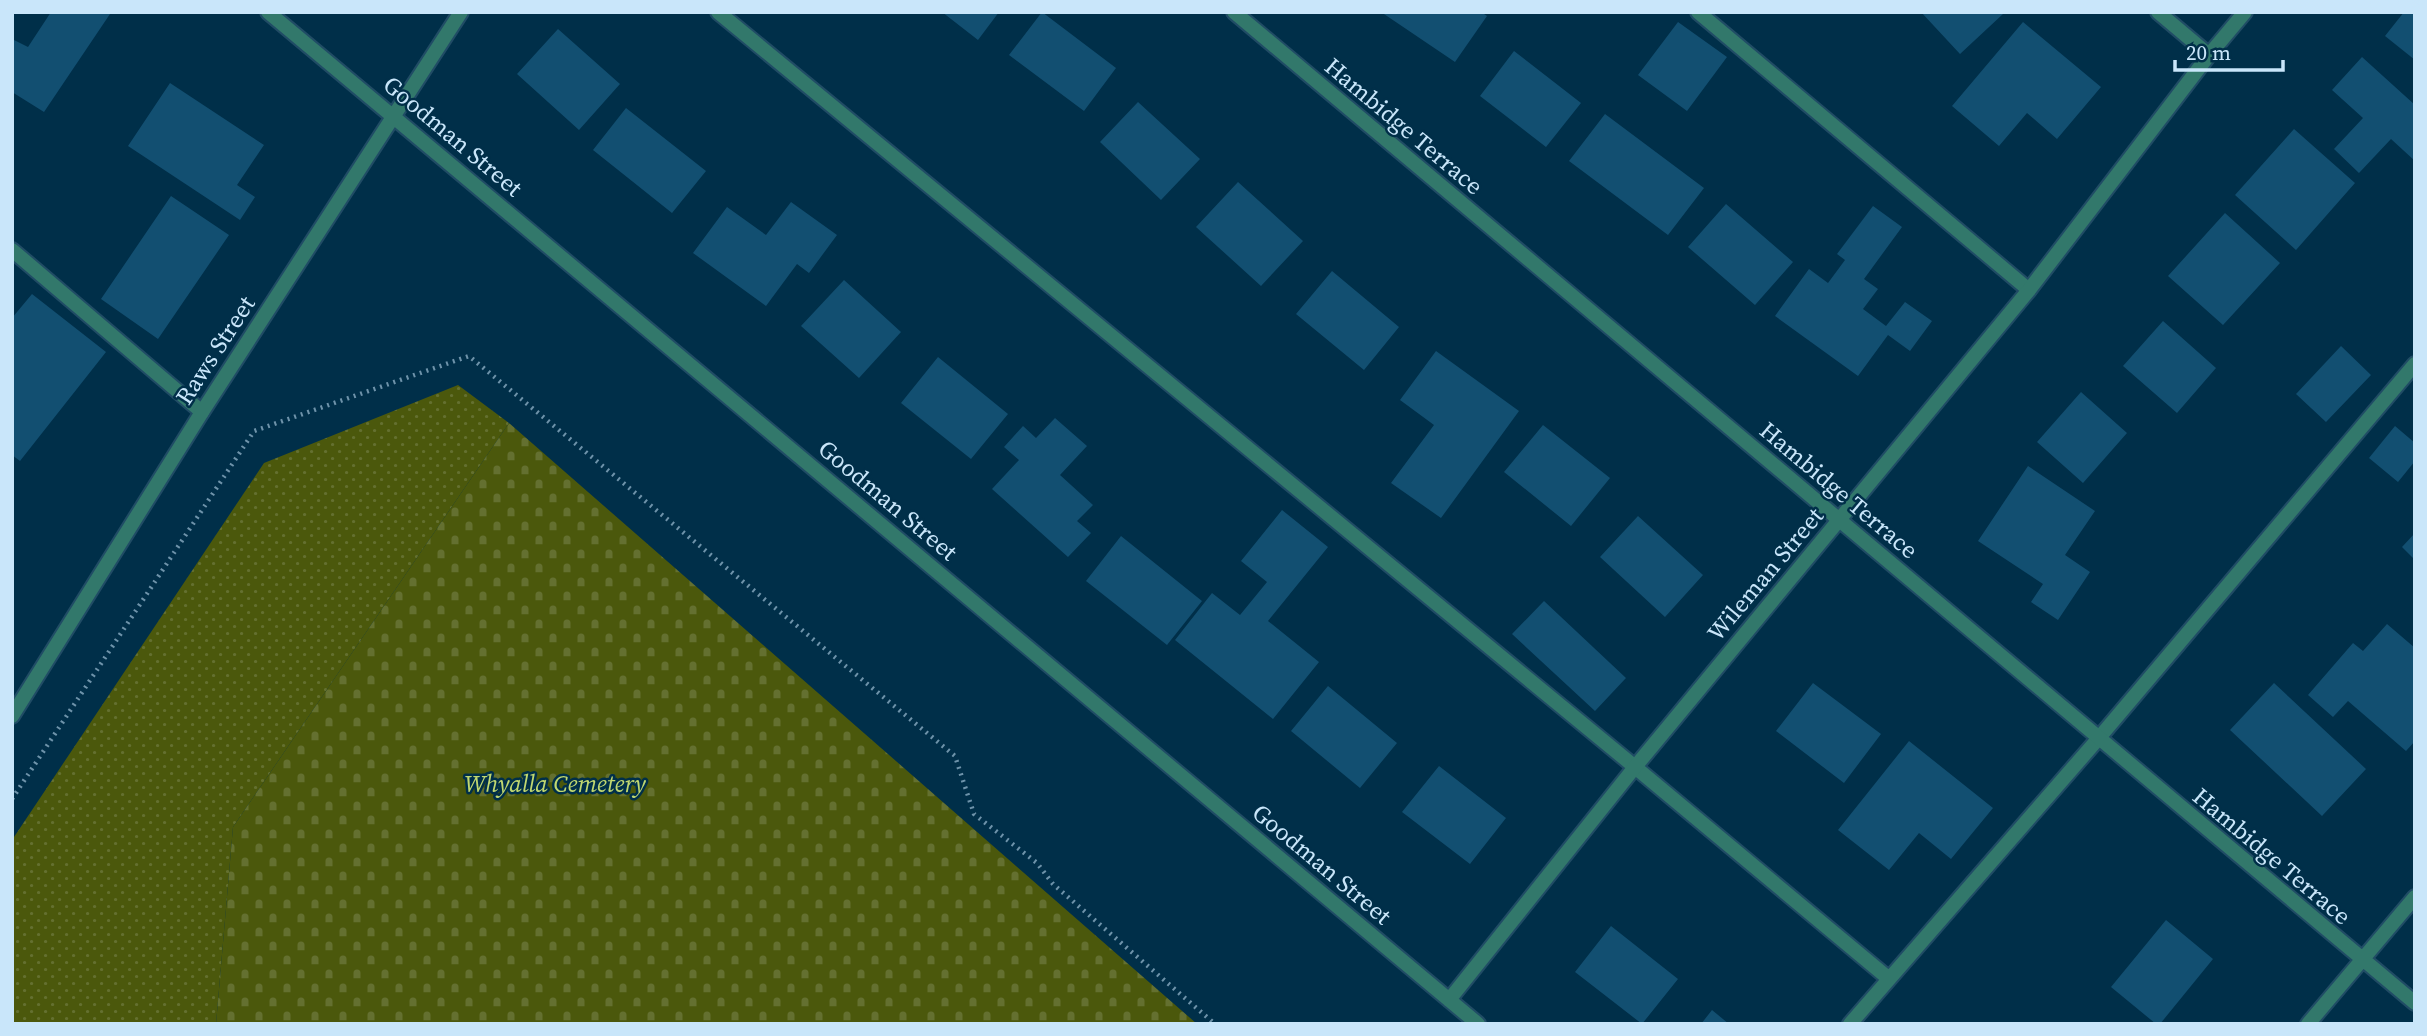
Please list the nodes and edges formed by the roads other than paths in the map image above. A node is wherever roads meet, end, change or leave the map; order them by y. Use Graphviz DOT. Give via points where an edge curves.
graph roads {
  1 [pos="268,12"];
  2 [pos="461,12"];
  3 [pos="718,12"];
  4 [pos="1234,12"];
  5 [pos="1698,12"];
  6 [pos="2158,12"];
  7 [pos="2245,12"];
  8 [pos="2209,55"];
  9 [pos="393,116"];
  10 [pos="12,250"];
  11 [pos="2029,290"];
  12 [pos="2415,363"];
  13 [pos="202,412"];
  14 [pos="1840,520"];
  15 [pos="12,716"];
  16 [pos="2098,739"];
  17 [pos="1635,767"];
  18 [pos="2415,897"];
  19 [pos="2362,960"];
  20 [pos="1888,978"];
  21 [pos="1449,1000"];
  22 [pos="2415,1003"];
  23 [pos="1478,1024"];
  24 [pos="1850,1024"];
  25 [pos="2308,1024"];
  1 -- 9 [label="street, Goodman Street"];
  2 -- 9 [label="street, Raws Street"];
  3 -- 17 [label="street"];
  4 -- 14 [label="street, Hambidge Terrace"];
  5 -- 11 [label="street"];
  6 -- 8 [label="street"];
  7 -- 8 [label="street, Wileman Street"];
  8 -- 11 [label="street, Wileman Street"];
  9 -- 13 [label="street, Raws Street"];
  9 -- 21 [label="street, Goodman Street"];
  10 -- 13 [label="street"];
  11 -- 14 [label="street, Wileman Street"];
  12 -- 16 [label="street"];
  13 -- 15 [label="street, Raws Street"];
  14 -- 16 [label="street, Hambidge Terrace"];
  14 -- 17 [label="street, Wileman Street"];
  16 -- 19 [label="street, Hambidge Terrace"];
  16 -- 20 [label="street"];
  17 -- 20 [label="street"];
  17 -- 21 [label="street, Wileman Street"];
  18 -- 19 [label="street"];
  19 -- 22 [label="street, Hambidge Terrace"];
  19 -- 25 [label="street"];
  20 -- 24 [label="street"];
  21 -- 23 [label="street, Goodman Street"];
}
